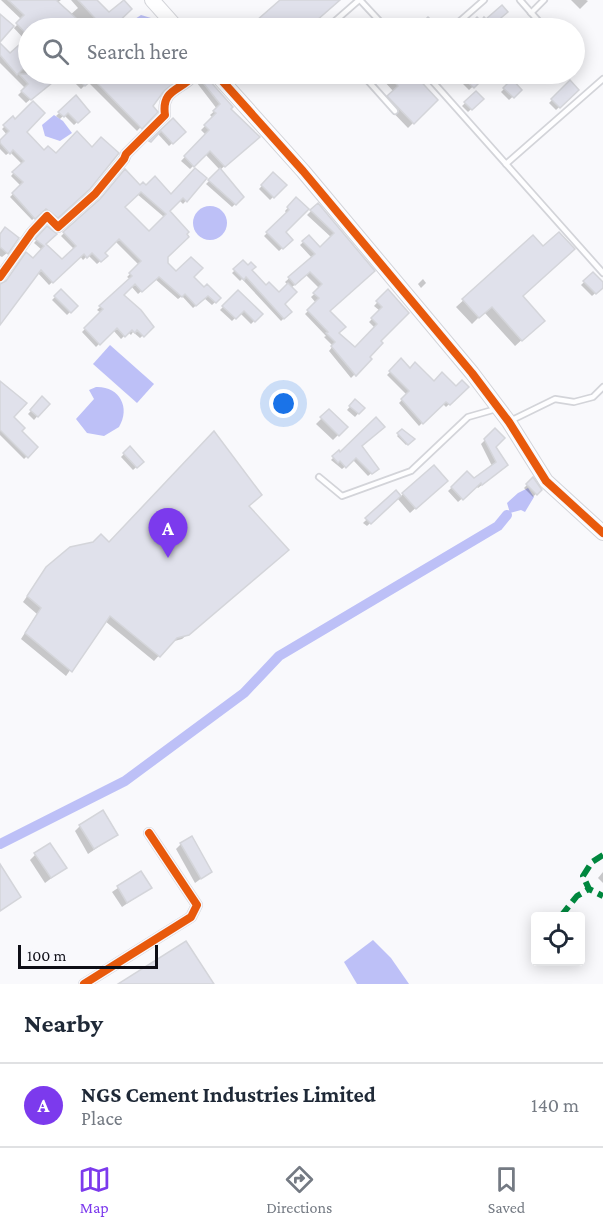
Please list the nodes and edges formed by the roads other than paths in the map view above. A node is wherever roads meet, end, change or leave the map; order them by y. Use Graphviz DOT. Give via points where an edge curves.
graph roads {
  1 [pos="152,0"];
  2 [pos="360,0"];
  3 [pos="484,0"];
  4 [pos="520,0"];
  5 [pos="544,0"];
  6 [pos="531,13"];
  7 [pos="168,18"];
  8 [pos="339,18"];
  9 [pos="377,18"];
  10 [pos="463,18"];
  11 [pos="536,18"];
  12 [pos="603,79"];
  13 [pos="186,84"];
  14 [pos="225,84"];
  15 [pos="371,84"];
  16 [pos="435,84"];
  17 [pos="395,111"];
  18 [pos="507,164"];
  19 [pos="603,273"];
  20 [pos="0,277"];
  21 [pos="603,387"];
  22 [pos="498,408"];
  23 [pos="509,422"];
  24 [pos="319,477"];
  25 [pos="603,533"];
  26 [pos="149,833"];
  27 [pos="84,984"];
  1 -- 7 [label="street"];
  2 -- 8 [label="lane"];
  2 -- 9 [label="lane"];
  3 -- 10 [label="lane"];
  4 -- 6 [label="lane"];
  5 -- 6 [label="lane"];
  6 -- 11 [label="lane"];
  12 -- 18 [label="lane"];
  13 -- 20 [label="street" via="168,95 164,101 165,115 126,154 95,194 58,227 47,216"];
  14 -- 22 [label="street" via="303,171"];
  15 -- 17 [label="lane"];
  16 -- 18 [label="lane"];
  18 -- 19 [label="lane"];
  21 -- 23 [label="lane" via="592,397 574,402 555,399"];
  22 -- 23 [label="street"];
  22 -- 24 [label="lane" via="468,417 411,471 380,483 342,496"];
  23 -- 25 [label="street" via="546,481"];
  26 -- 27 [label="street" via="197,905 191,917"];
}
